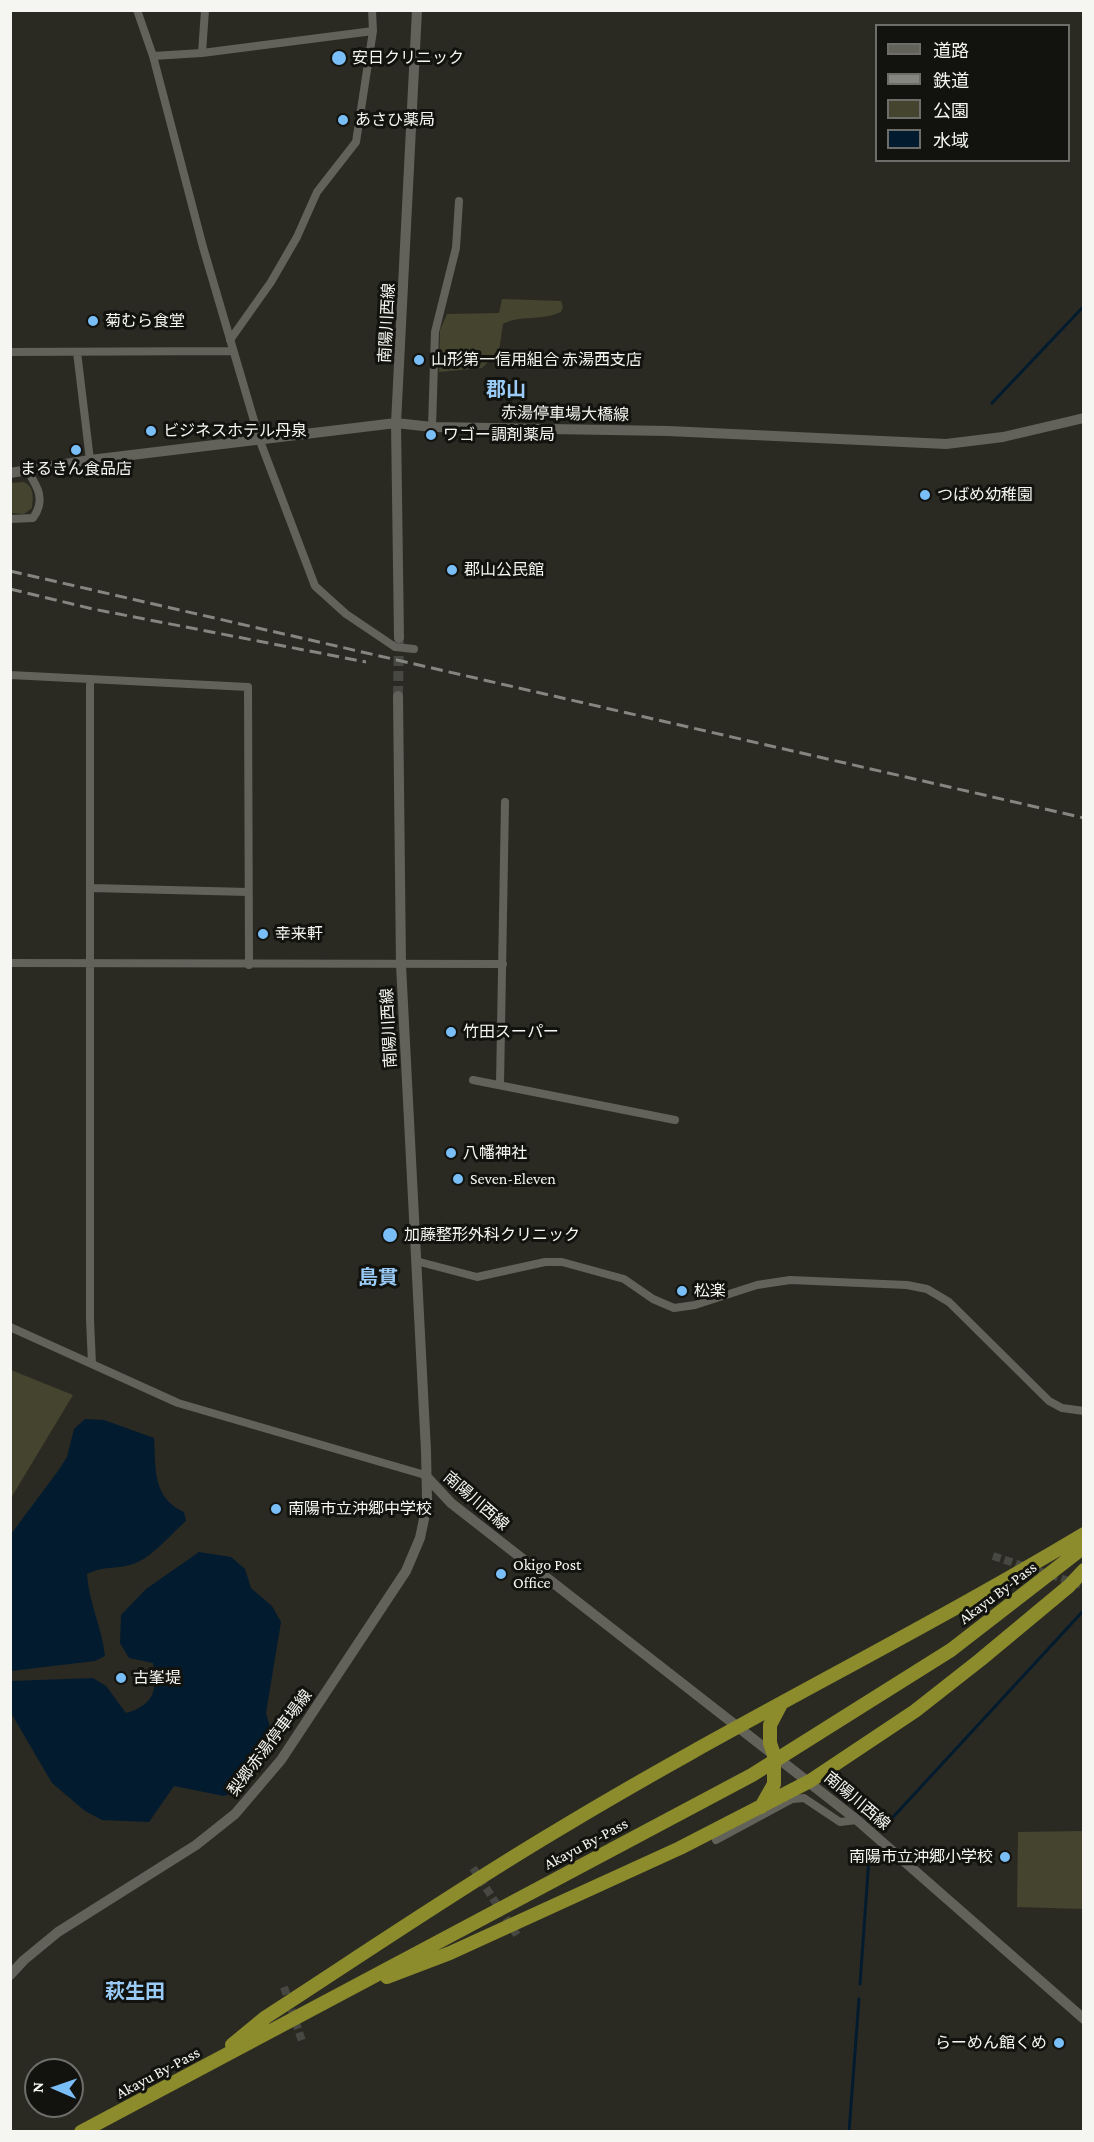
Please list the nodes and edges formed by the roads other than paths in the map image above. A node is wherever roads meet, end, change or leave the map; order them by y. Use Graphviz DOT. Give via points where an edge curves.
graph roads {
  1 [pos="137,10"];
  2 [pos="205,10"];
  3 [pos="372,10"];
  4 [pos="417,10"];
  5 [pos="373,31"];
  6 [pos="201,53"];
  7 [pos="153,56"];
  8 [pos="459,201"];
  9 [pos="230,340"];
  10 [pos="233,351"];
  11 [pos="10,352"];
  12 [pos="76,352"];
  13 [pos="1083,418"];
  14 [pos="396,423"];
  15 [pos="432,427"];
  16 [pos="260,441"];
  17 [pos="90,460"];
  18 [pos="27,470"];
  19 [pos="10,473"];
  20 [pos="10,519"];
  21 [pos="399,638"];
  22 [pos="414,649"];
  23 [pos="10,675"];
  24 [pos="90,679"];
  25 [pos="398,696"];
  26 [pos="505,802"];
  27 [pos="91,888"];
  28 [pos="248,892"];
  29 [pos="10,963"];
  30 [pos="90,964"];
  31 [pos="503,964"];
  32 [pos="249,965"];
  33 [pos="401,965"];
  34 [pos="473,1080"];
  35 [pos="500,1084"];
  36 [pos="675,1120"];
  37 [pos="416,1261"];
  38 [pos="10,1327"];
  39 [pos="92,1364"];
  40 [pos="1083,1412"];
  41 [pos="425,1475"];
  42 [pos="1083,1534"];
  43 [pos="1083,1547"];
  44 [pos="1083,1570"];
  45 [pos="782,1702"];
  46 [pos="738,1727"];
  47 [pos="774,1755"];
  48 [pos="810,1781"];
  49 [pos="760,1808"];
  50 [pos="857,1820"];
  51 [pos="716,1840"];
  52 [pos="10,1975"];
  53 [pos="337,1995"];
  54 [pos="1083,2019"];
  55 [pos="208,2065"];
  56 [pos="81,2132"];
  1 -- 7 [label="street"];
  2 -- 6 [label="street"];
  3 -- 5 [label="street"];
  4 -- 14 [label="main road, 南陽川西線"];
  5 -- 6 [label="street"];
  5 -- 9 [label="street" via="356,141 317,192 271,282"];
  6 -- 7 [label="street"];
  7 -- 9 [label="street"];
  8 -- 15 [label="street" via="456,248 435,332"];
  9 -- 10 [label="street"];
  10 -- 12 [label="street"];
  10 -- 16 [label="street"];
  11 -- 12 [label="street"];
  12 -- 17 [label="street"];
  13 -- 15 [label="main road, 赤湯停車場大橋線" via="1003,437 946,444 668,431"];
  14 -- 15 [label="main road, 赤湯停車場大橋線"];
  14 -- 16 [label="main road, 赤湯停車場大橋線"];
  14 -- 21 [label="main road, 南陽川西線"];
  16 -- 17 [label="main road, 赤湯停車場大橋線"];
  16 -- 22 [label="street" via="315,586 346,614 395,647"];
  17 -- 18 [label="main road, 赤湯停車場大橋線"];
  18 -- 19 [label="main road, 赤湯停車場大橋線"];
  18 -- 20 [label="street" via="40,490 40,504 33,518"];
  23 -- 24 [label="street"];
  24 -- 27 [label="street"];
  24 -- 28 [label="street" via="248,687"];
  25 -- 33 [label="main road, 南陽川西線"];
  26 -- 31 [label="street"];
  27 -- 28 [label="street"];
  27 -- 30 [label="street"];
  28 -- 32 [label="street"];
  29 -- 30 [label="street"];
  30 -- 32 [label="street"];
  30 -- 39 [label="street"];
  31 -- 33 [label="street"];
  31 -- 35 [label="street"];
  32 -- 33 [label="street"];
  33 -- 37 [label="main road, 南陽川西線"];
  34 -- 35 [label="street"];
  35 -- 36 [label="street"];
  37 -- 40 [label="street" via="477,1277 562,1262 624,1279 674,1308 756,1285 790,1280 927,1289 949,1302 1048,1401"];
  37 -- 41 [label="main road, 南陽川西線"];
  38 -- 39 [label="street"];
  39 -- 41 [label="street" via="178,1403"];
  41 -- 46 [label="main road, 南陽川西線" via="451,1503"];
  41 -- 52 [label="main road, 梨郷赤湯停車場線" via="427,1499 420,1538 406,1571 253,1796 222,1827 58,1932"];
  42 -- 45 [label="highway" via="982,1595"];
  43 -- 53 [label="highway, Akayu By-Pass" via="951,1650 804,1743"];
  44 -- 48 [label="highway" via="1069,1586 915,1711"];
  45 -- 46 [label="highway"];
  45 -- 47 [label="highway" via="770,1725"];
  46 -- 47 [label="main road, 南陽川西線"];
  46 -- 55 [label="highway" via="551,1834 459,1892 266,2017"];
  47 -- 48 [label="main road, 南陽川西線"];
  47 -- 49 [label="highway" via="774,1784"];
  48 -- 49 [label="highway"];
  48 -- 50 [label="main road, 南陽川西線"];
  49 -- 53 [label="highway" via="450,1953"];
  50 -- 51 [label="street" via="840,1822 804,1798 792,1799"];
  50 -- 54 [label="main road, 南陽川西線"];
  53 -- 55 [label="highway, Akayu By-Pass"];
  55 -- 56 [label="highway, Akayu By-Pass"];
}
